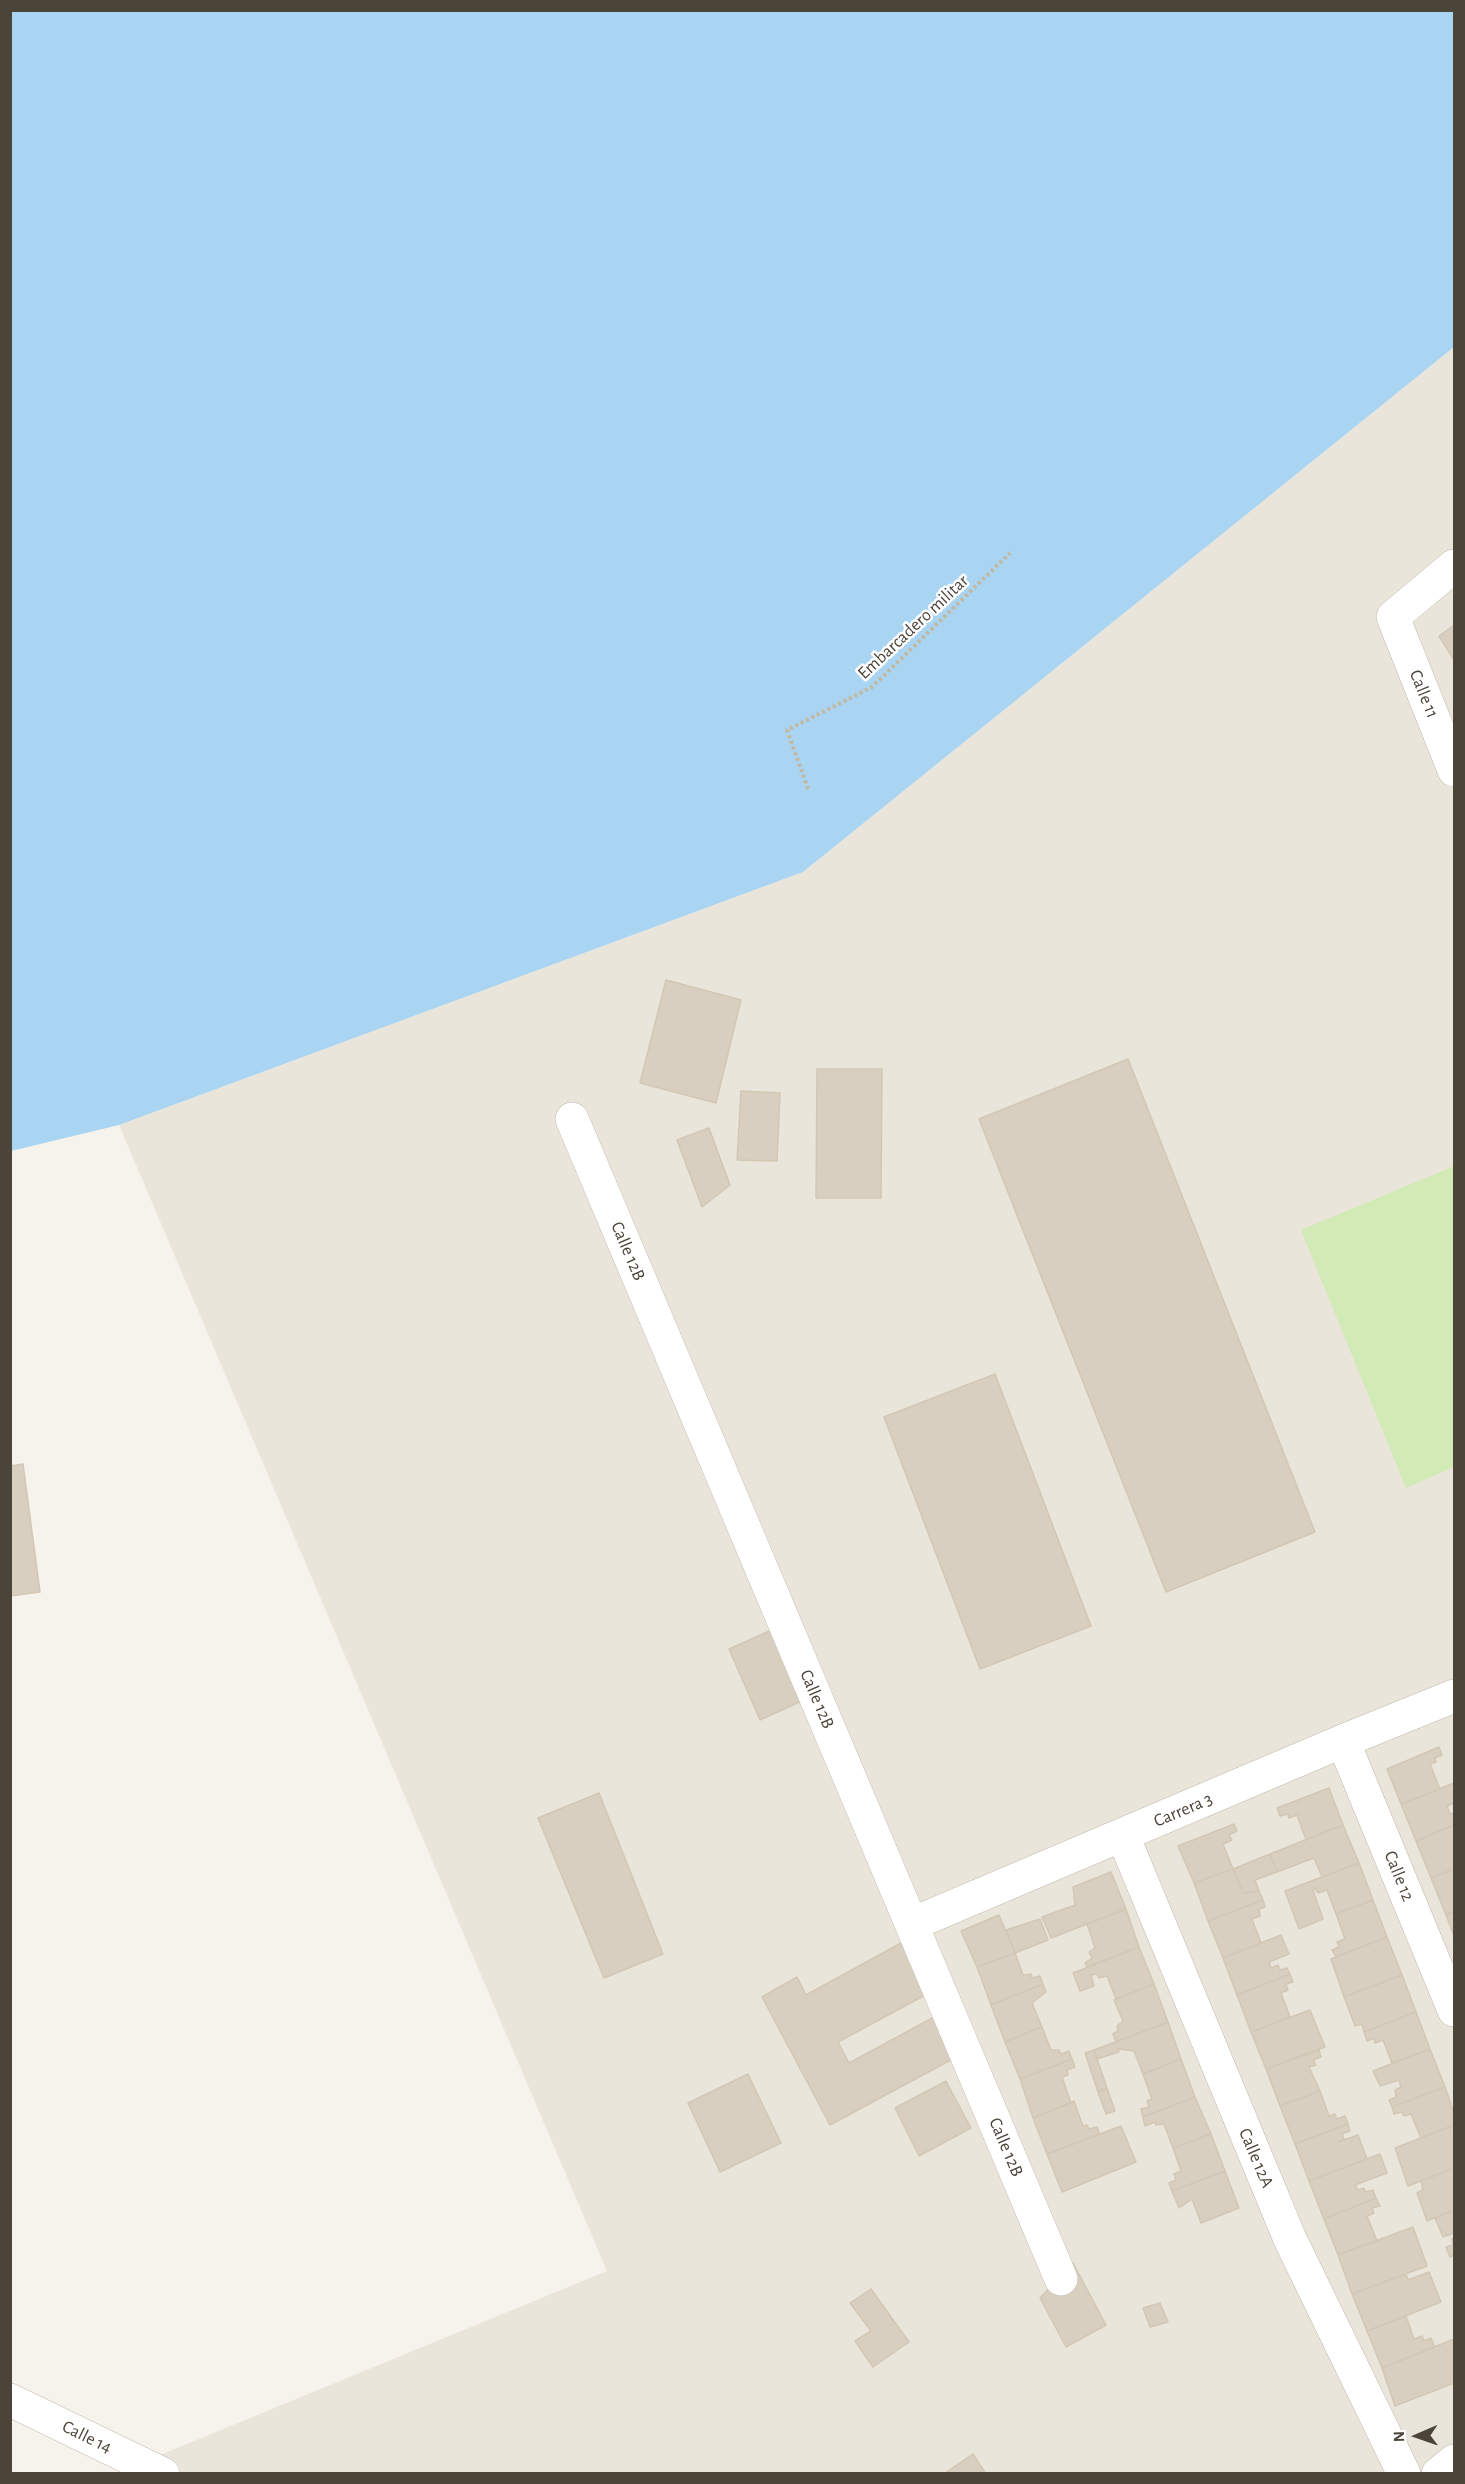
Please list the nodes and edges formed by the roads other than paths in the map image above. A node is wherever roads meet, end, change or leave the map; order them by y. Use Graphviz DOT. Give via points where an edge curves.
graph roads {
  1 [pos="1455,566"];
  2 [pos="1455,770"];
  3 [pos="572,1119"];
  4 [pos="1455,1696"];
  5 [pos="1344,1741"];
  6 [pos="1123,1836"];
  7 [pos="912,1924"];
  8 [pos="1455,2010"];
  9 [pos="1061,2279"];
  10 [pos="10,2400"];
  11 [pos="1455,2461"];
  12 [pos="163,2474"];
  13 [pos="1404,2474"];
  14 [pos="1438,2474"];
  1 -- 2 [label="street, Calle 11" via="1393,617"];
  3 -- 7 [label="street, Calle 12B"];
  4 -- 5 [label="street, Carrera 3"];
  5 -- 6 [label="street, Carrera 3"];
  5 -- 8 [label="street, Calle 12"];
  6 -- 7 [label="street, Carrera 3"];
  6 -- 13 [label="street, Calle 12A" via="1290,2239"];
  7 -- 9 [label="street, Calle 12B"];
  10 -- 12 [label="street, Calle 14"];
  11 -- 14 [label="street"];
}
